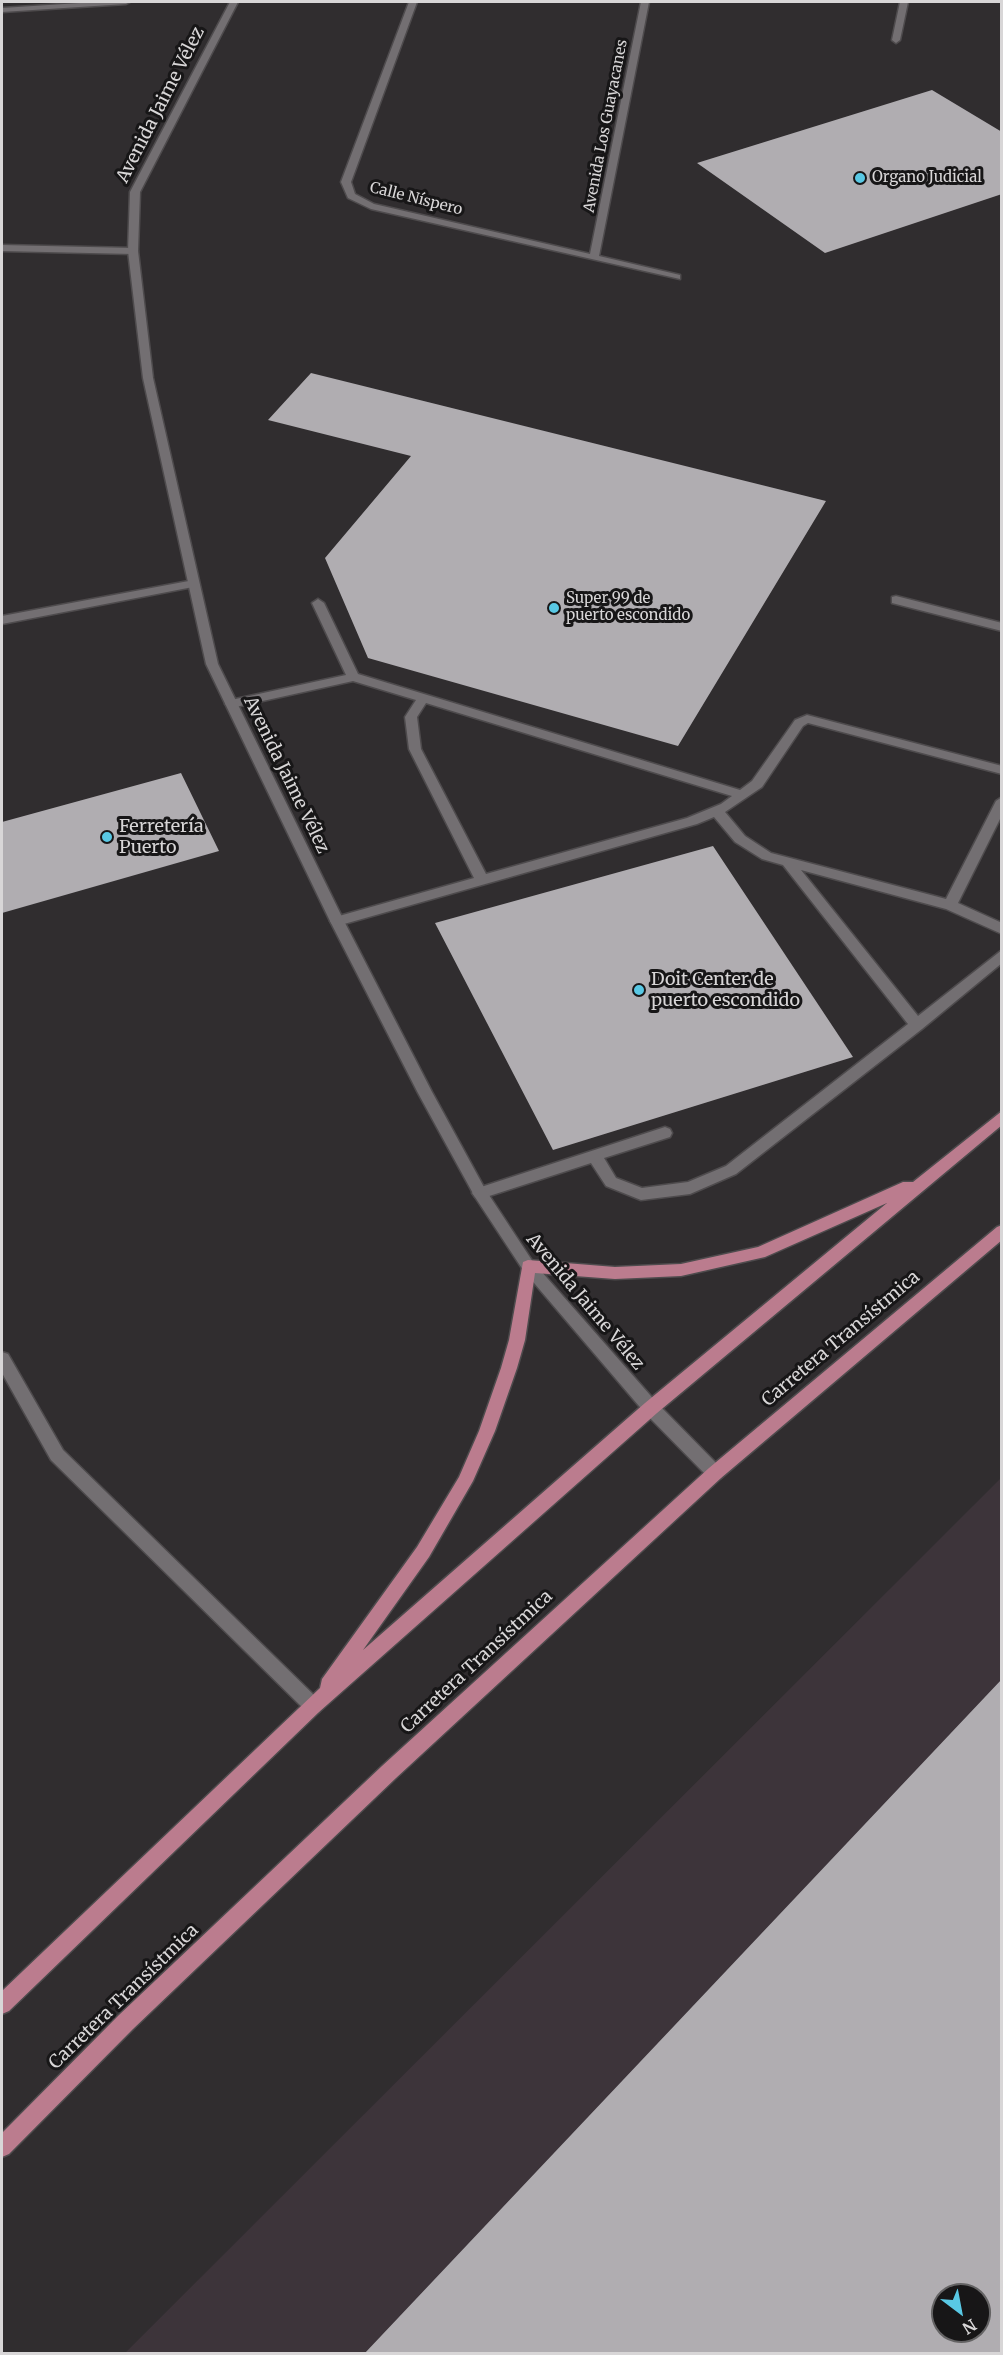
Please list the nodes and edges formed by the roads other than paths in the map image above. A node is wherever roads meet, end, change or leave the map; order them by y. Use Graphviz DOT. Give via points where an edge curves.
graph roads {
  1 [pos="126,2"];
  2 [pos="234,2"];
  3 [pos="414,2"];
  4 [pos="645,2"];
  5 [pos="904,2"];
  6 [pos="2,10"];
  7 [pos="896,40"];
  8 [pos="2,248"];
  9 [pos="133,251"];
  10 [pos="594,256"];
  11 [pos="677,277"];
  12 [pos="194,584"];
  13 [pos="896,600"];
  14 [pos="318,603"];
  15 [pos="2,620"];
  16 [pos="1002,627"];
  17 [pos="353,677"];
  18 [pos="423,698"];
  19 [pos="231,704"];
  20 [pos="1002,770"];
  21 [pos="742,795"];
  22 [pos="1002,801"];
  23 [pos="716,811"];
  24 [pos="788,861"];
  25 [pos="483,880"];
  26 [pos="950,905"];
  27 [pos="337,921"];
  28 [pos="1002,929"];
  29 [pos="1002,955"];
  30 [pos="916,1025"];
  31 [pos="1002,1116"];
  32 [pos="665,1133"];
  33 [pos="595,1156"];
  34 [pos="929,1176"];
  35 [pos="480,1193"];
  36 [pos="1002,1231"];
  37 [pos="528,1266"];
  38 [pos="2,1359"];
  39 [pos="651,1408"];
  40 [pos="715,1473"];
  41 [pos="313,1706"];
  42 [pos="2,2004"];
  43 [pos="2,2147"];
  1 -- 6 [label="street"];
  2 -- 9 [label="street, Avenida Jaime Vélez" via="135,192"];
  3 -- 10 [label="street, Calle Níspero" via="346,182 351,196 371,206"];
  4 -- 10 [label="street, Avenida Los Guayacanes"];
  5 -- 7 [label="street"];
  8 -- 9 [label="street"];
  9 -- 12 [label="street, Avenida Jaime Vélez" via="148,378"];
  10 -- 11 [label="street, Calle Níspero"];
  12 -- 15 [label="street"];
  12 -- 19 [label="street, Avenida Jaime Vélez" via="212,664"];
  13 -- 16 [label="street"];
  14 -- 17 [label="street"];
  17 -- 18 [label="street"];
  17 -- 19 [label="street"];
  18 -- 21 [label="street"];
  18 -- 25 [label="street" via="411,717 415,749"];
  19 -- 27 [label="street, Avenida Jaime Vélez"];
  20 -- 21 [label="street" via="807,719 799,723 757,784"];
  21 -- 23 [label="street"];
  22 -- 26 [label="street"];
  23 -- 24 [label="street" via="740,839 767,856"];
  23 -- 25 [label="street"];
  24 -- 26 [label="street"];
  24 -- 30 [label="street"];
  25 -- 27 [label="street"];
  26 -- 28 [label="street"];
  27 -- 35 [label="street, Avenida Jaime Vélez"];
  29 -- 30 [label="street"];
  30 -- 33 [label="street" via="731,1170 690,1188 642,1194 612,1182"];
  31 -- 34 [label="main road"];
  32 -- 33 [label="street"];
  33 -- 35 [label="street"];
  34 -- 37 [label="main road" via="760,1253 681,1270 615,1273"];
  34 -- 39 [label="main road"];
  35 -- 37 [label="street, Avenida Jaime Vélez"];
  36 -- 40 [label="main road, Carretera Transístmica"];
  37 -- 39 [label="street, Avenida Jaime Vélez"];
  37 -- 41 [label="main road" via="509,1368 465,1480 423,1552"];
  38 -- 41 [label="street" via="57,1455"];
  39 -- 40 [label="street, Avenida Jaime Vélez"];
  39 -- 41 [label="main road"];
  40 -- 43 [label="main road, Carretera Transístmica" via="389,1772 126,2022"];
  41 -- 42 [label="main road"];
}
